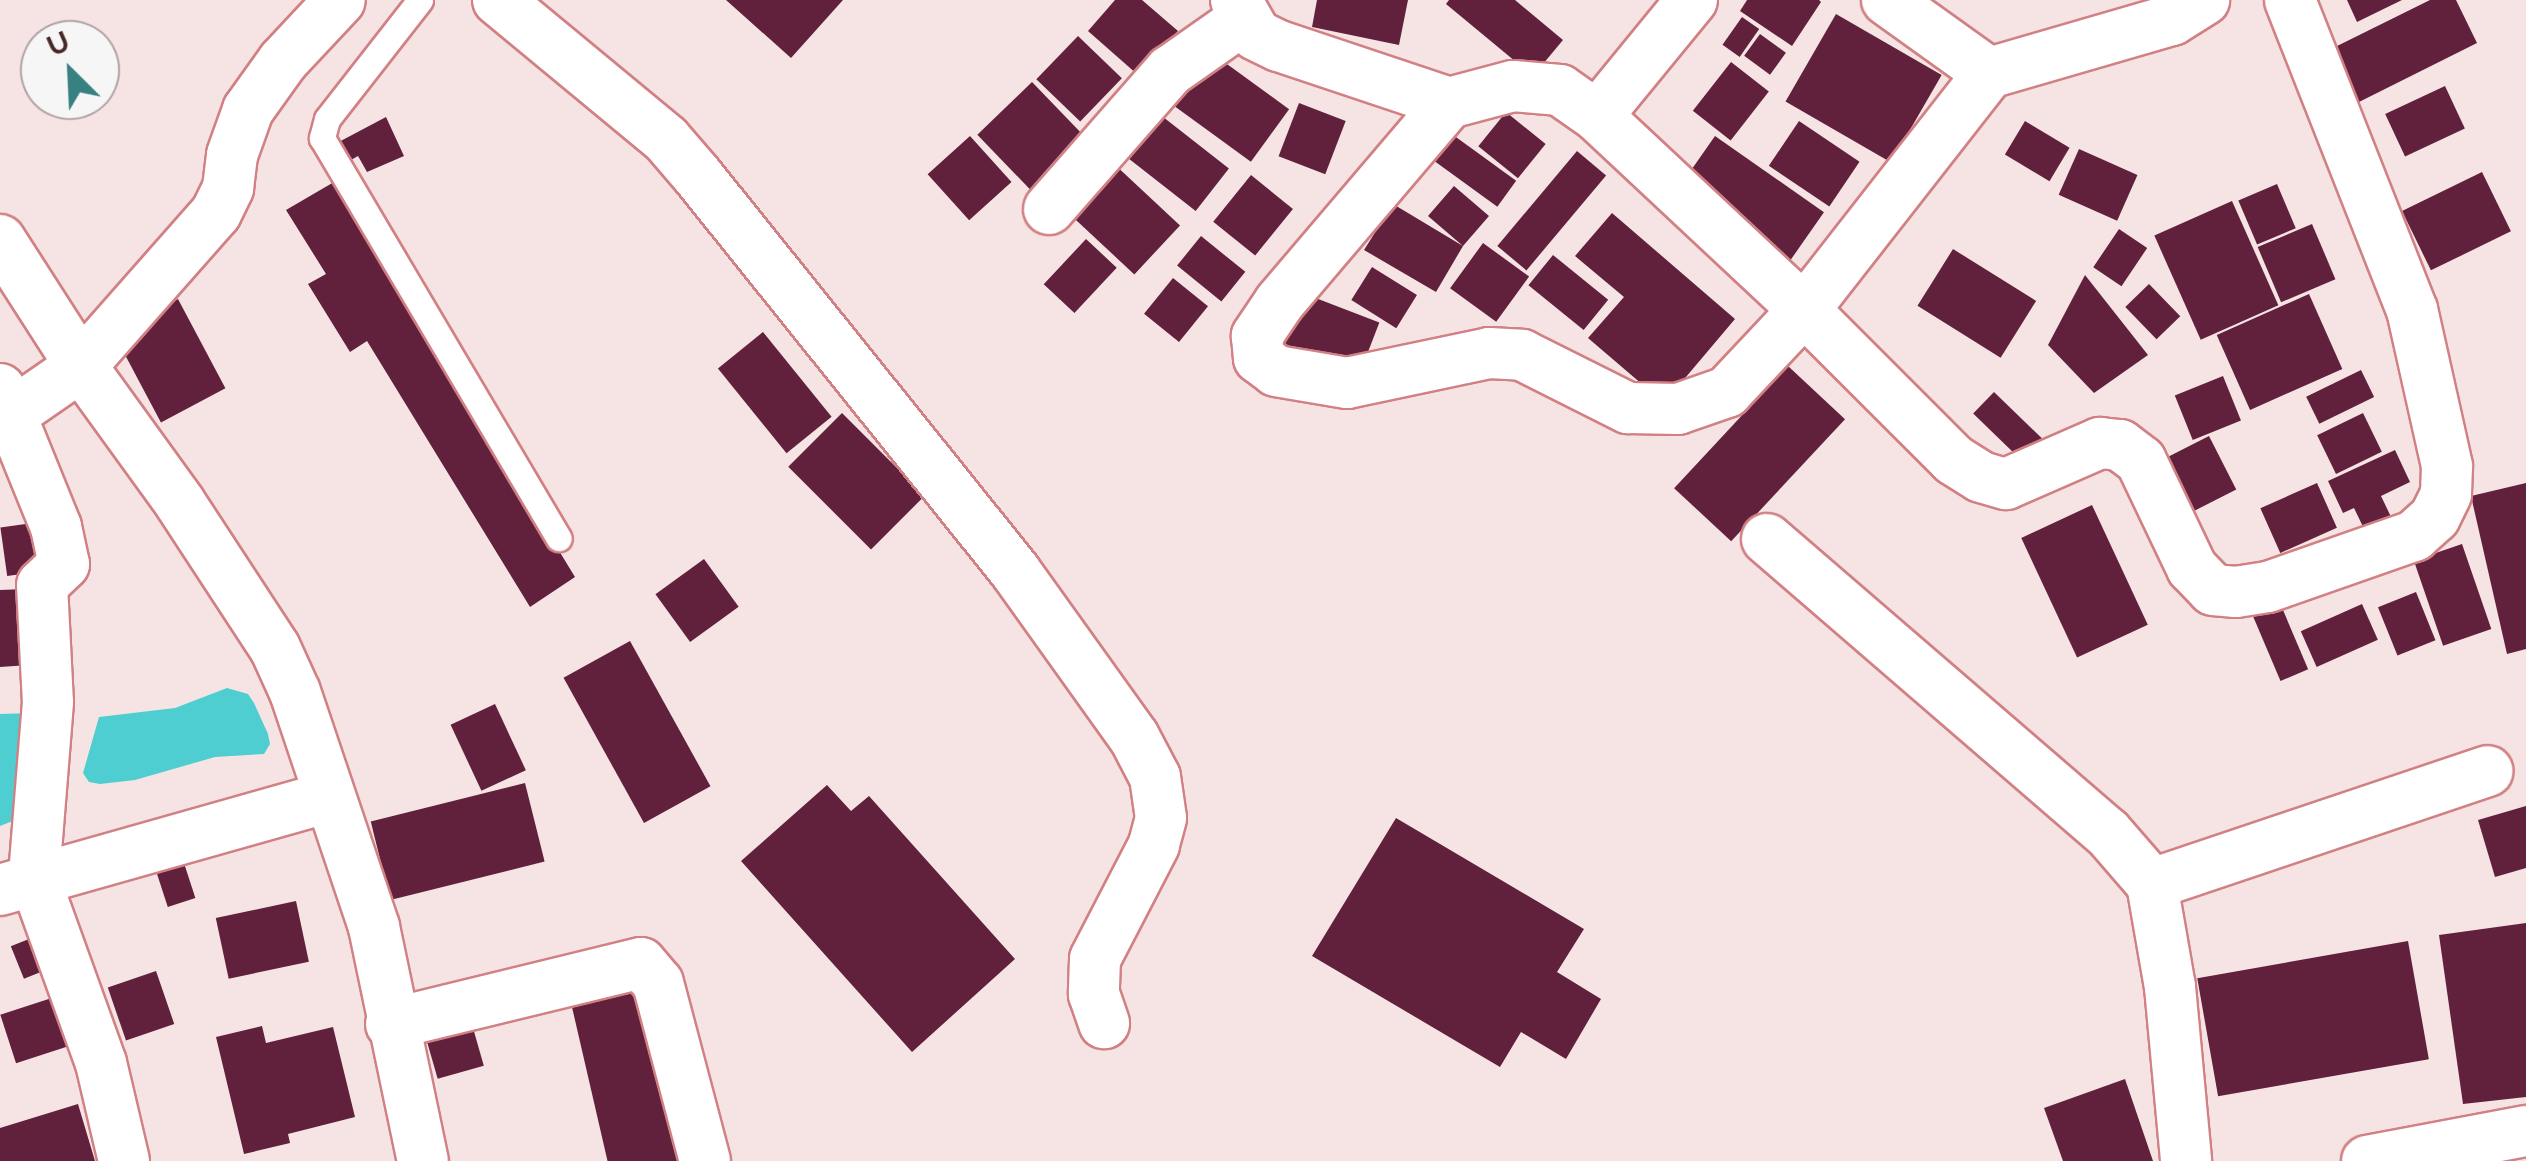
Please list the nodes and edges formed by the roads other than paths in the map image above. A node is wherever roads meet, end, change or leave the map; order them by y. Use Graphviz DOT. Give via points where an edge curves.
graph roads {
  1 [pos="340,0"];
  2 [pos="420,0"];
  3 [pos="498,0"];
  4 [pos="1692,0"];
  5 [pos="1887,0"];
  6 [pos="2204,0"];
  7 [pos="2290,0"];
  8 [pos="1240,10"];
  9 [pos="1989,72"];
  10 [pos="1449,103"];
  11 [pos="1598,116"];
  12 [pos="1048,209"];
  13 [pos="0,240"];
  14 [pos="1804,310"];
  15 [pos="81,366"];
  16 [pos="4,409"];
  17 [pos="560,538"];
  18 [pos="1767,539"];
  19 [pos="2488,771"];
  20 [pos="328,797"];
  21 [pos="17,884"];
  22 [pos="2152,884"];
  23 [pos="1104,1023"];
  24 [pos="392,1024"];
  25 [pos="2526,1131"];
  26 [pos="124,1161"];
  27 [pos="423,1161"];
  28 [pos="704,1161"];
  29 [pos="2186,1161"];
  30 [pos="2367,1161"];
  1 -- 15 [label="street" via="248,110 216,213"];
  2 -- 17 [label="lane" via="327,119 322,138"];
  3 -- 23 [label="street" via="687,163 1015,571 1134,737 1155,777 1161,818 1154,845 1094,959 1094,994"];
  4 -- 11 [label="street"];
  5 -- 9 [label="street"];
  6 -- 9 [label="street" via="2172,20"];
  7 -- 14 [label="street" via="2412,310 2434,400 2446,494 2435,518 2414,536 2268,588 2212,590 2192,568 2141,460 2120,445 2100,443 2006,484 1981,477 1954,460"];
  8 -- 10 [label="street" via="1256,35 1279,46"];
  8 -- 12 [label="street" via="1170,72"];
  9 -- 14 [label="street"];
  10 -- 11 [label="street" via="1478,93 1560,90"];
  10 -- 14 [label="street" via="1280,303 1257,336 1264,364 1347,383 1489,352 1522,356 1628,408 1678,409 1728,392"];
  11 -- 14 [label="street"];
  13 -- 15 [label="street"];
  15 -- 16 [label="street"];
  15 -- 20 [label="street" via="275,648"];
  16 -- 21 [label="street" via="56,527 64,564 42,584 48,702"];
  18 -- 22 [label="street" via="2107,832"];
  19 -- 22 [label="street"];
  20 -- 21 [label="street"];
  20 -- 24 [label="street" via="374,927"];
  21 -- 26 [label="street" via="100,1063"];
  22 -- 29 [label="street" via="2170,987"];
  24 -- 27 [label="street"];
  24 -- 28 [label="street" via="642,964 658,983"];
  25 -- 30 [label="street"];
}
